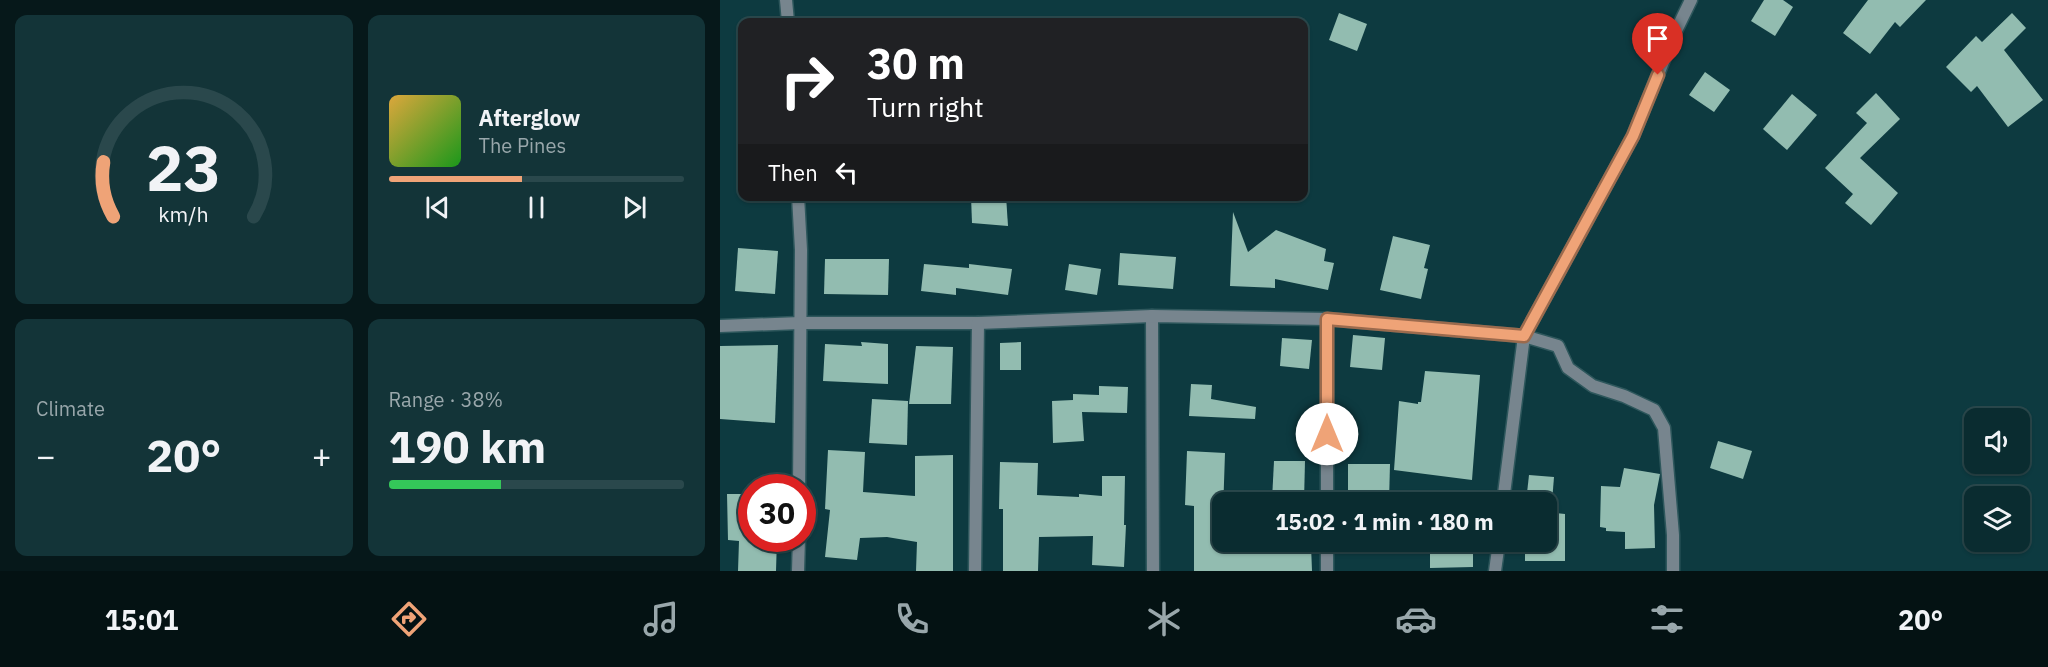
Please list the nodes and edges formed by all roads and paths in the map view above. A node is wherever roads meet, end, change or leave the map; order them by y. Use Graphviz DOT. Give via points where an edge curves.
graph roads {
  1 [pos="786,0"];
  2 [pos="1691,0"];
  3 [pos="788,18"];
  4 [pos="798,201"];
  5 [pos="1152,316"];
  6 [pos="1327,319"];
  7 [pos="800,322"];
  8 [pos="978,323"];
  9 [pos="720,326"];
  10 [pos="1524,336"];
  11 [pos="799,474"];
  12 [pos="1327,492"];
  13 [pos="1504,492"];
  14 [pos="799,552"];
  15 [pos="1327,552"];
  16 [pos="1497,552"];
  17 [pos="798,571"];
  18 [pos="975,571"];
  19 [pos="1153,571"];
  20 [pos="1327,571"];
  21 [pos="1495,571"];
  22 [pos="1673,571"];
  1 -- 3 [label="street"];
  2 -- 10 [label="street" via="1633,136"];
  4 -- 7 [label="street"];
  5 -- 6 [label="street"];
  5 -- 8 [label="street"];
  5 -- 19 [label="street"];
  6 -- 10 [label="street"];
  6 -- 12 [label="street"];
  7 -- 8 [label="street"];
  7 -- 9 [label="street"];
  7 -- 11 [label="street"];
  8 -- 18 [label="street"];
  10 -- 13 [label="street"];
  10 -- 22 [label="street" via="1558,346 1569,368 1593,387 1654,410 1664,428"];
  14 -- 17 [label="street"];
  15 -- 20 [label="street"];
  16 -- 21 [label="street"];
}
